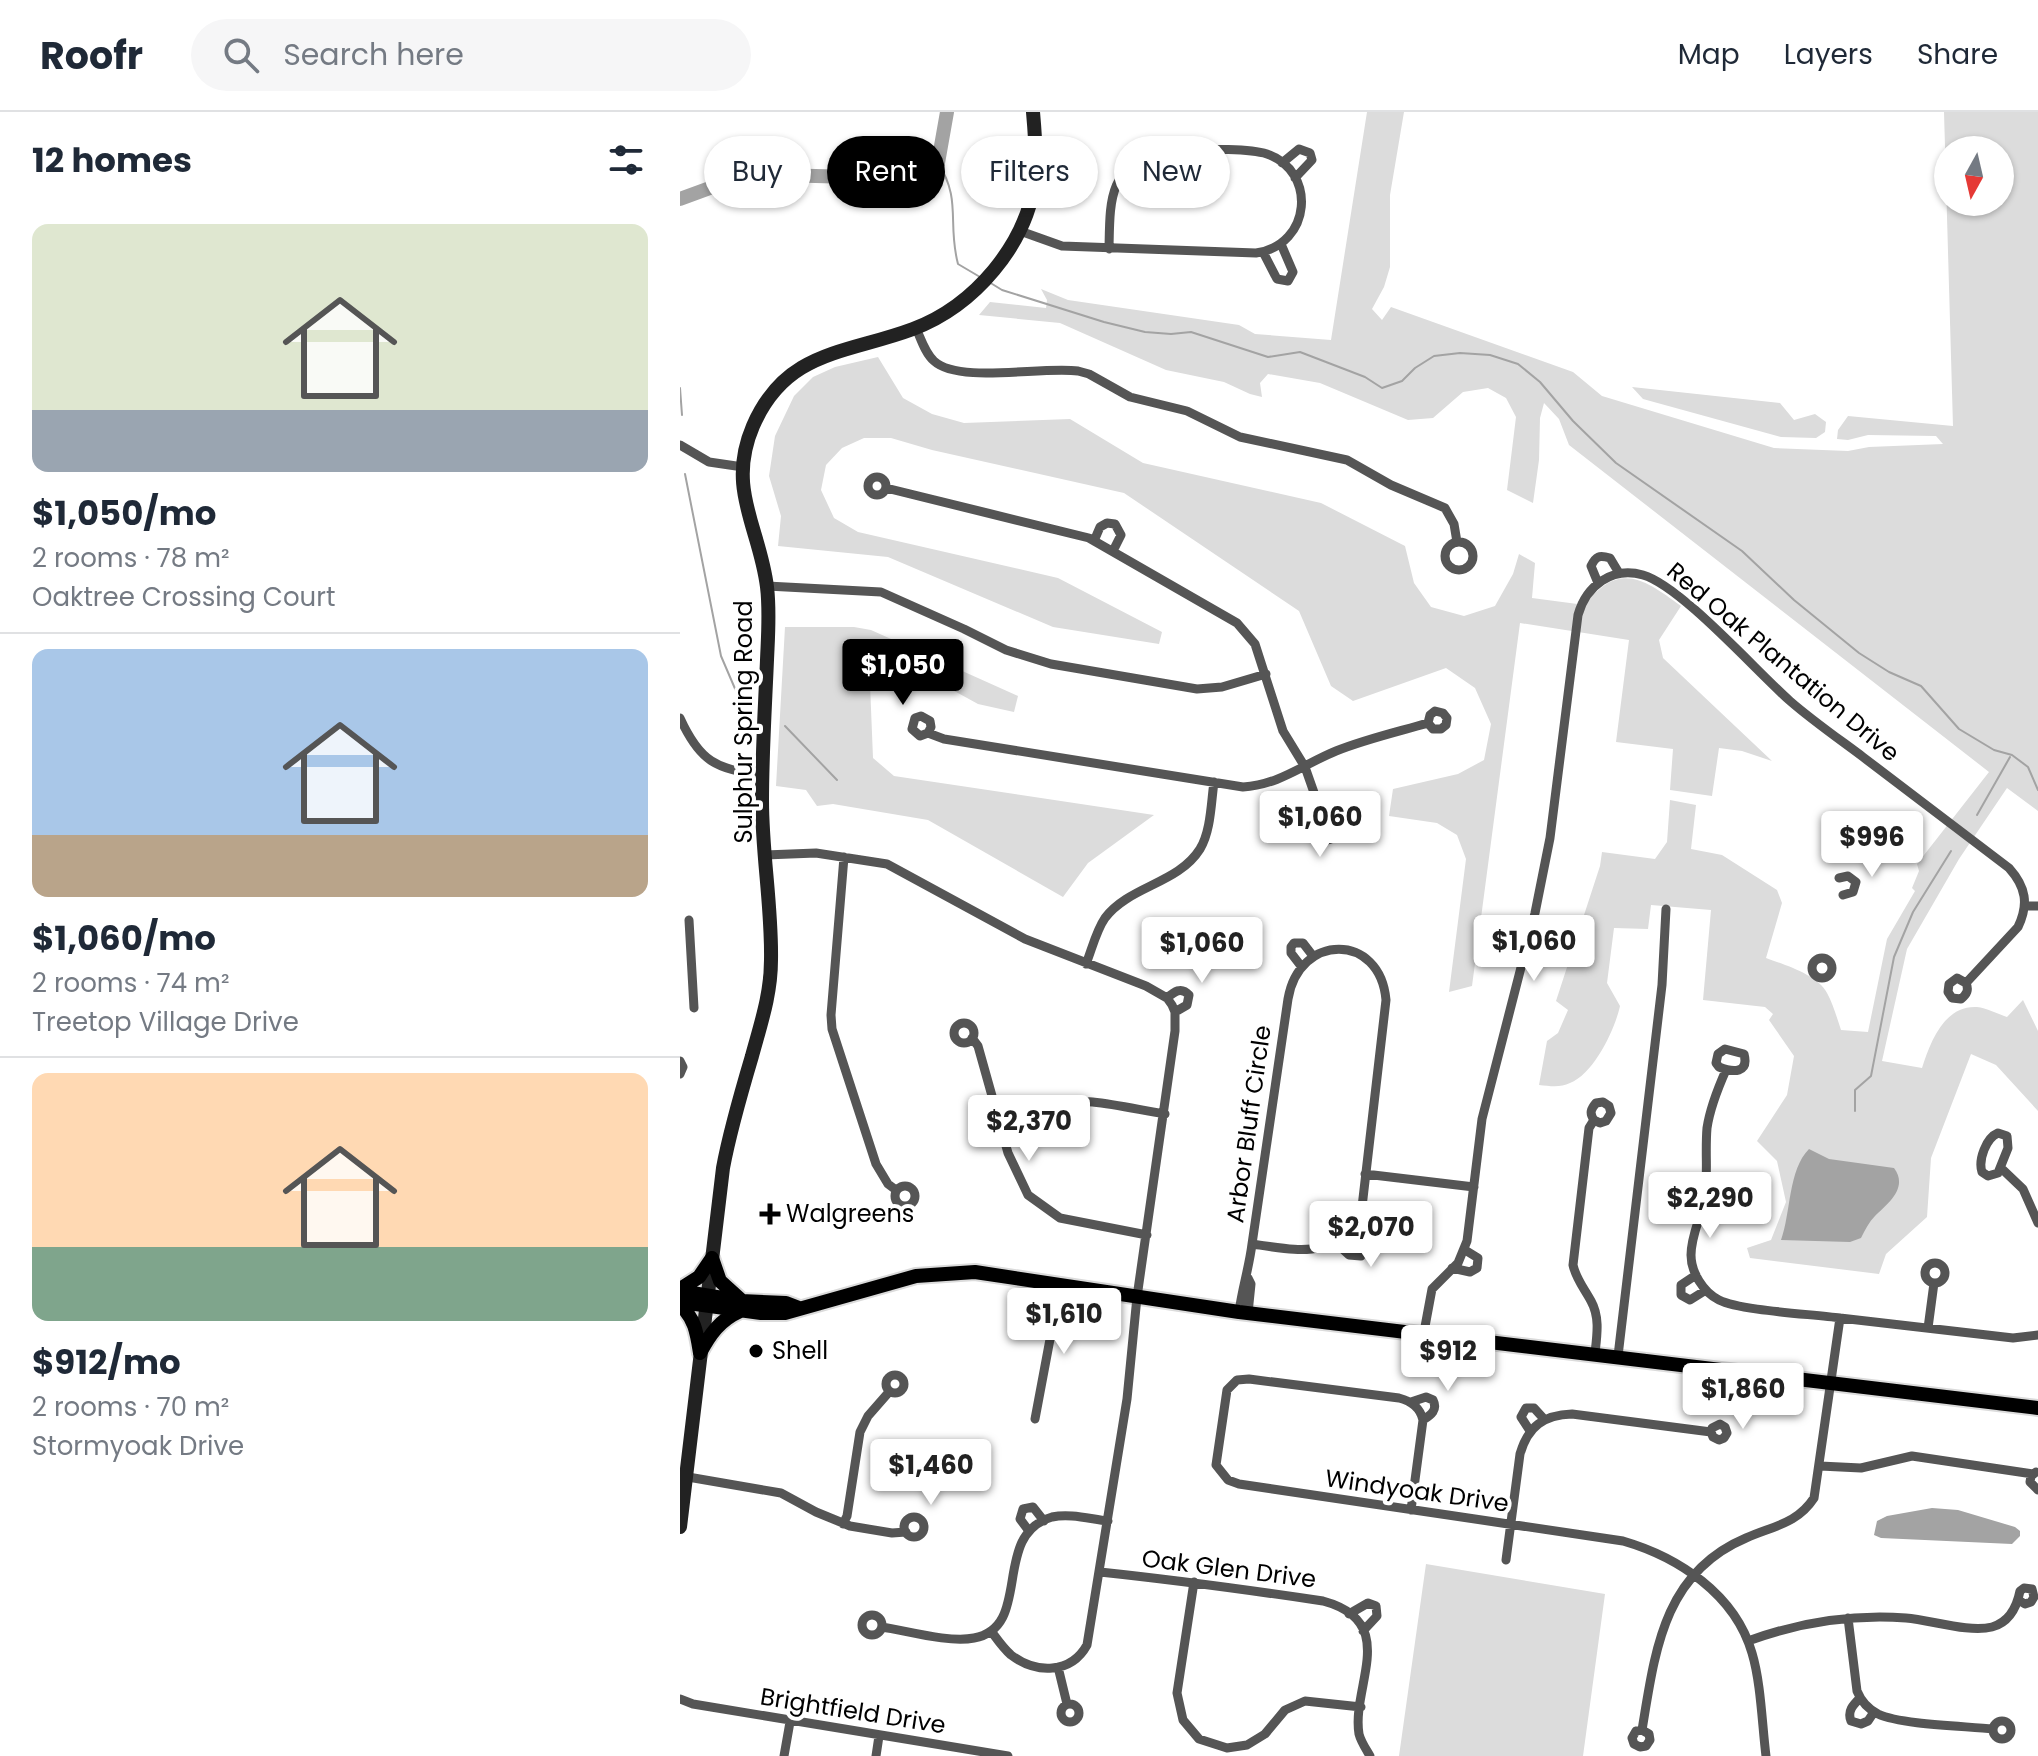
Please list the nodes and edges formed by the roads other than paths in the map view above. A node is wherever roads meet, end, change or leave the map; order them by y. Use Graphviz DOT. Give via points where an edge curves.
graph roads {
  1 [pos="1033,112"];
  2 [pos="1282,163"];
  3 [pos="1295,178"];
  4 [pos="1020,231"];
  5 [pos="1281,244"];
  6 [pos="1109,249"];
  7 [pos="1263,252"];
  8 [pos="916,328"];
  9 [pos="680,445"];
  10 [pos="743,467"];
  11 [pos="886,488"];
  12 [pos="1094,541"];
  13 [pos="1457,542"];
  14 [pos="1113,551"];
  15 [pos="1619,573"];
  16 [pos="1598,583"];
  17 [pos="767,586"];
  18 [pos="1266,674"];
  19 [pos="680,718"];
  20 [pos="1428,723"];
  21 [pos="928,733"];
  22 [pos="1305,767"];
  23 [pos="762,775"];
  24 [pos="1214,782"];
  25 [pos="1324,821"];
  26 [pos="765,855"];
  27 [pos="844,857"];
  28 [pos="1839,878"];
  29 [pos="2038,887"];
  30 [pos="2024,890"];
  31 [pos="1843,895"];
  32 [pos="2025,906"];
  33 [pos="2038,906"];
  34 [pos="1666,909"];
  35 [pos="689,920"];
  36 [pos="686,956"];
  37 [pos="1313,956"];
  38 [pos="1086,964"];
  39 [pos="1301,966"];
  40 [pos="691,973"];
  41 [pos="680,974"];
  42 [pos="1966,983"];
  43 [pos="1167,998"];
  44 [pos="694,1008"];
  45 [pos="1175,1012"];
  46 [pos="972,1038"];
  47 [pos="680,1061"];
  48 [pos="1726,1070"];
  49 [pos="680,1074"];
  50 [pos="1165,1114"];
  51 [pos="998,1117"];
  52 [pos="1594,1120"];
  53 [pos="2001,1168"];
  54 [pos="1365,1174"];
  55 [pos="1707,1180"];
  56 [pos="1474,1187"];
  57 [pos="896,1190"];
  58 [pos="1705,1199"];
  59 [pos="2038,1223"];
  60 [pos="1352,1229"];
  61 [pos="1147,1235"];
  62 [pos="1335,1242"];
  63 [pos="1252,1244"];
  64 [pos="1465,1250"];
  65 [pos="712,1258"];
  66 [pos="1452,1268"];
  67 [pos="1696,1275"];
  68 [pos="1934,1283"];
  69 [pos="1060,1286"];
  70 [pos="680,1290"];
  71 [pos="1706,1290"];
  72 [pos="1137,1297"];
  73 [pos="707,1301"];
  74 [pos="680,1303"];
  75 [pos="741,1306"];
  76 [pos="1244,1313"];
  77 [pos="1840,1318"];
  78 [pos="1928,1328"];
  79 [pos="1424,1332"];
  80 [pos="2038,1335"];
  81 [pos="700,1353"];
  82 [pos="1595,1353"];
  83 [pos="1618,1356"];
  84 [pos="1832,1382"];
  85 [pos="889,1392"];
  86 [pos="1411,1402"];
  87 [pos="2038,1408"];
  88 [pos="1035,1419"];
  89 [pos="1544,1419"];
  90 [pos="1423,1420"];
  91 [pos="1530,1431"];
  92 [pos="1711,1432"];
  93 [pos="1820,1466"];
  94 [pos="2036,1472"];
  95 [pos="688,1477"];
  96 [pos="2038,1490"];
  97 [pos="1411,1510"];
  98 [pos="1044,1521"];
  99 [pos="1108,1521"];
  100 [pos="843,1524"];
  101 [pos="1511,1525"];
  102 [pos="680,1527"];
  103 [pos="1029,1531"];
  104 [pos="906,1532"];
  105 [pos="1506,1560"];
  106 [pos="1100,1572"];
  107 [pos="1694,1574"];
  108 [pos="1194,1582"];
  109 [pos="2020,1601"];
  110 [pos="1349,1614"];
  111 [pos="1848,1618"];
  112 [pos="882,1627"];
  113 [pos="991,1631"];
  114 [pos="1363,1631"];
  115 [pos="1748,1641"];
  116 [pos="1058,1667"];
  117 [pos="1860,1698"];
  118 [pos="680,1699"];
  119 [pos="693,1704"];
  120 [pos="1067,1704"];
  121 [pos="680,1705"];
  122 [pos="1361,1707"];
  123 [pos="1874,1712"];
  124 [pos="790,1722"];
  125 [pos="1993,1729"];
  126 [pos="1642,1730"];
  127 [pos="879,1736"];
  128 [pos="784,1756"];
  129 [pos="876,1756"];
  130 [pos="1008,1756"];
  131 [pos="1370,1756"];
  132 [pos="1380,1756"];
  133 [pos="1766,1756"];
  1 -- 4 [label="street, Sulphur Spring Road" via="1035,181"];
  2 -- 3 [label="street"];
  2 -- 3 [label="street" via="1299,149 1310,153 1311,164"];
  2 -- 6 [label="street" via="1255,152 1161,150 1146,155 1128,167 1115,188"];
  3 -- 5 [label="street" via="1300,218"];
  4 -- 6 [label="street" via="1054,245"];
  4 -- 8 [label="street, Sulphur Spring Road" via="970,295"];
  5 -- 7 [label="street"];
  5 -- 7 [label="street" via="1293,272 1288,281 1277,279"];
  6 -- 7 [label="street"];
  8 -- 10 [label="street, Sulphur Spring Road" via="817,358 785,379 760,411"];
  8 -- 13 [label="street" via="928,354 945,369 1078,371 1130,397 1187,411 1240,437 1347,460 1445,508"];
  9 -- 10 [label="street" via="709,462"];
  10 -- 17 [label="street, Sulphur Spring Road" via="745,499"];
  11 -- 12 [label="street"];
  12 -- 14 [label="street"];
  12 -- 14 [label="street" via="1100,527 1115,524 1121,535"];
  14 -- 18 [label="street" via="1237,623 1255,644"];
  15 -- 16 [label="street"];
  15 -- 16 [label="street, Red Oak Plantation Drive" via="1610,558 1600,556 1591,566"];
  15 -- 30 [label="street, Red Oak Plantation Drive" via="1646,576 1670,591 1793,703 2009,868"];
  16 -- 56 [label="street, Red Oak Plantation Drive" via="1578,615 1550,838 1482,1119"];
  17 -- 18 [label="street" via="881,592 1019,656 1066,667 1197,689"];
  17 -- 23 [label="street, Sulphur Spring Road"];
  18 -- 22 [label="street" via="1283,731"];
  19 -- 23 [label="street" via="691,742 711,762"];
  20 -- 22 [label="street" via="1336,751"];
  21 -- 24 [label="street"];
  22 -- 24 [label="street" via="1261,786"];
  22 -- 25 [label="street"];
  23 -- 26 [label="street, Sulphur Spring Road"];
  24 -- 38 [label="street" via="1200,849 1180,870 1112,911"];
  26 -- 27 [label="street"];
  26 -- 65 [label="street, Sulphur Spring Road" via="769,995 731,1129"];
  27 -- 38 [label="street" via="902,870 995,924"];
  27 -- 57 [label="street" via="832,1029 876,1164"];
  28 -- 31 [label="street" via="1848,876 1856,882 1853,892"];
  29 -- 30 [label="street"];
  30 -- 32 [label="street"];
  32 -- 33 [label="street"];
  32 -- 42 [label="street" via="2018,927"];
  34 -- 83 [label="street" via="1662,985"];
  35 -- 36 [label="street"];
  36 -- 40 [label="street"];
  37 -- 39 [label="street, Arbor Bluff Circle"];
  37 -- 39 [label="street, Arbor Bluff Circle" via="1303,943 1292,945 1291,953"];
  37 -- 54 [label="street, Arbor Bluff Circle" via="1328,950 1356,952 1379,971 1385,986"];
  38 -- 43 [label="street"];
  39 -- 63 [label="street, Arbor Bluff Circle" via="1289,990"];
  40 -- 41 [label="street"];
  40 -- 44 [label="street"];
  43 -- 45 [label="street"];
  43 -- 45 [label="street" via="1178,990 1189,995 1187,1005"];
  45 -- 50 [label="street"];
  46 -- 51 [label="street"];
  47 -- 49 [label="street"];
  48 -- 55 [label="street" via="1710,1112"];
  50 -- 51 [label="street" via="1068,1101"];
  50 -- 61 [label="street"];
  51 -- 61 [label="street" via="1014,1169 1039,1204 1073,1222"];
  52 -- 82 [label="street" via="1573,1265 1597,1317"];
  53 -- 53 [label="street" via="2009,1143 1998,1133 1988,1141 1980,1166 1988,1176"];
  53 -- 59 [label="street" via="2023,1189"];
  54 -- 56 [label="street"];
  54 -- 60 [label="street, Arbor Bluff Circle" via="1362,1207"];
  55 -- 58 [label="street"];
  55 -- 58 [label="street" via="1731,1184 1738,1194 1731,1202"];
  56 -- 64 [label="street, Red Oak Plantation Drive"];
  58 -- 67 [label="street" via="1692,1242"];
  60 -- 62 [label="street, Arbor Bluff Circle"];
  60 -- 62 [label="street, Arbor Bluff Circle" via="1363,1245 1361,1256 1349,1255"];
  61 -- 72 [label="street"];
  62 -- 63 [label="street, Arbor Bluff Circle" via="1308,1250"];
  63 -- 76 [label="street, Arbor Bluff Circle"];
  64 -- 66 [label="street, Red Oak Plantation Drive"];
  64 -- 66 [label="street, Red Oak Plantation Drive" via="1478,1258 1477,1268"];
  65 -- 70 [label="main road" via="699,1277"];
  65 -- 73 [label="street, Sulphur Spring Road"];
  65 -- 75 [label="main road" via="720,1281"];
  66 -- 79 [label="street, Red Oak Plantation Drive" via="1432,1289"];
  67 -- 71 [label="street"];
  67 -- 71 [label="street" via="1681,1285 1681,1295 1690,1300"];
  68 -- 78 [label="street"];
  69 -- 72 [label="main road"];
  69 -- 75 [label="main road" via="948,1272 907,1278 785,1313"];
  69 -- 88 [label="street"];
  70 -- 73 [label="main road"];
  71 -- 77 [label="street" via="1738,1305"];
  72 -- 76 [label="main road"];
  72 -- 99 [label="street"];
  73 -- 74 [label="main road"];
  73 -- 75 [label="main road"];
  73 -- 81 [label="street, Sulphur Spring Road"];
  74 -- 81 [label="main road" via="695,1326"];
  75 -- 81 [label="main road" via="721,1321"];
  76 -- 79 [label="main road"];
  77 -- 78 [label="street"];
  77 -- 84 [label="street"];
  78 -- 80 [label="street" via="2013,1338"];
  79 -- 82 [label="main road"];
  81 -- 95 [label="street, Sulphur Spring Road"];
  82 -- 83 [label="main road"];
  83 -- 84 [label="main road"];
  84 -- 87 [label="main road"];
  84 -- 93 [label="street"];
  85 -- 100 [label="street" via="863,1425"];
  86 -- 90 [label="street"];
  86 -- 90 [label="street" via="1433,1400 1434,1412"];
  86 -- 97 [label="street, Windyoak Drive" via="1237,1380 1225,1395 1216,1456 1216,1465 1228,1480 1239,1484"];
  89 -- 91 [label="street"];
  89 -- 91 [label="street" via="1534,1408 1526,1408 1521,1420"];
  89 -- 92 [label="street" via="1581,1415"];
  90 -- 97 [label="street"];
  91 -- 101 [label="street" via="1520,1454"];
  93 -- 94 [label="street" via="1861,1468 1912,1456"];
  93 -- 107 [label="street" via="1814,1498 1802,1514 1736,1543"];
  94 -- 96 [label="street" via="2030,1482"];
  95 -- 100 [label="street" via="774,1491"];
  95 -- 102 [label="street, Sulphur Spring Road"];
  97 -- 101 [label="street, Windyoak Drive"];
  98 -- 99 [label="street" via="1067,1516"];
  98 -- 103 [label="street"];
  98 -- 103 [label="street" via="1033,1507 1023,1509 1020,1519"];
  99 -- 106 [label="street"];
  100 -- 104 [label="street"];
  101 -- 105 [label="street"];
  101 -- 107 [label="street, Windyoak Drive" via="1623,1541 1662,1554"];
  103 -- 113 [label="street" via="1018,1549 1009,1601"];
  106 -- 108 [label="street, Oak Glen Drive"];
  106 -- 116 [label="street" via="1087,1645 1078,1657"];
  107 -- 115 [label="street, Windyoak Drive" via="1728,1609"];
  107 -- 126 [label="street" via="1662,1630"];
  108 -- 110 [label="street, Oak Glen Drive" via="1323,1601"];
  108 -- 122 [label="street" via="1177,1702 1183,1720 1199,1739 1227,1748 1247,1745 1265,1734 1285,1710 1305,1701"];
  109 -- 111 [label="street" via="1999,1625 1982,1629 1903,1618"];
  110 -- 114 [label="street, Oak Glen Drive"];
  110 -- 114 [label="street, Oak Glen Drive" via="1368,1603 1376,1606 1377,1616"];
  111 -- 115 [label="street" via="1788,1626"];
  111 -- 117 [label="street"];
  112 -- 113 [label="street" via="959,1639"];
  113 -- 116 [label="street" via="1020,1660 1041,1668"];
  114 -- 122 [label="street, Oak Glen Drive" via="1368,1650"];
  115 -- 133 [label="street"];
  116 -- 120 [label="street"];
  117 -- 123 [label="street"];
  117 -- 123 [label="street" via="1851,1708 1851,1721 1861,1724"];
  118 -- 119 [label="street, Brightfield Drive"];
  119 -- 121 [label="street, Brightfield Drive"];
  119 -- 124 [label="street, Brightfield Drive"];
  122 -- 131 [label="street, Oak Glen Drive" via="1359,1733"];
  123 -- 125 [label="street"];
  124 -- 127 [label="street, Brightfield Drive"];
  124 -- 128 [label="street"];
  127 -- 129 [label="street"];
  127 -- 130 [label="street, Brightfield Drive"];
  131 -- 132 [label="street, Oak Glen Drive"];
}
